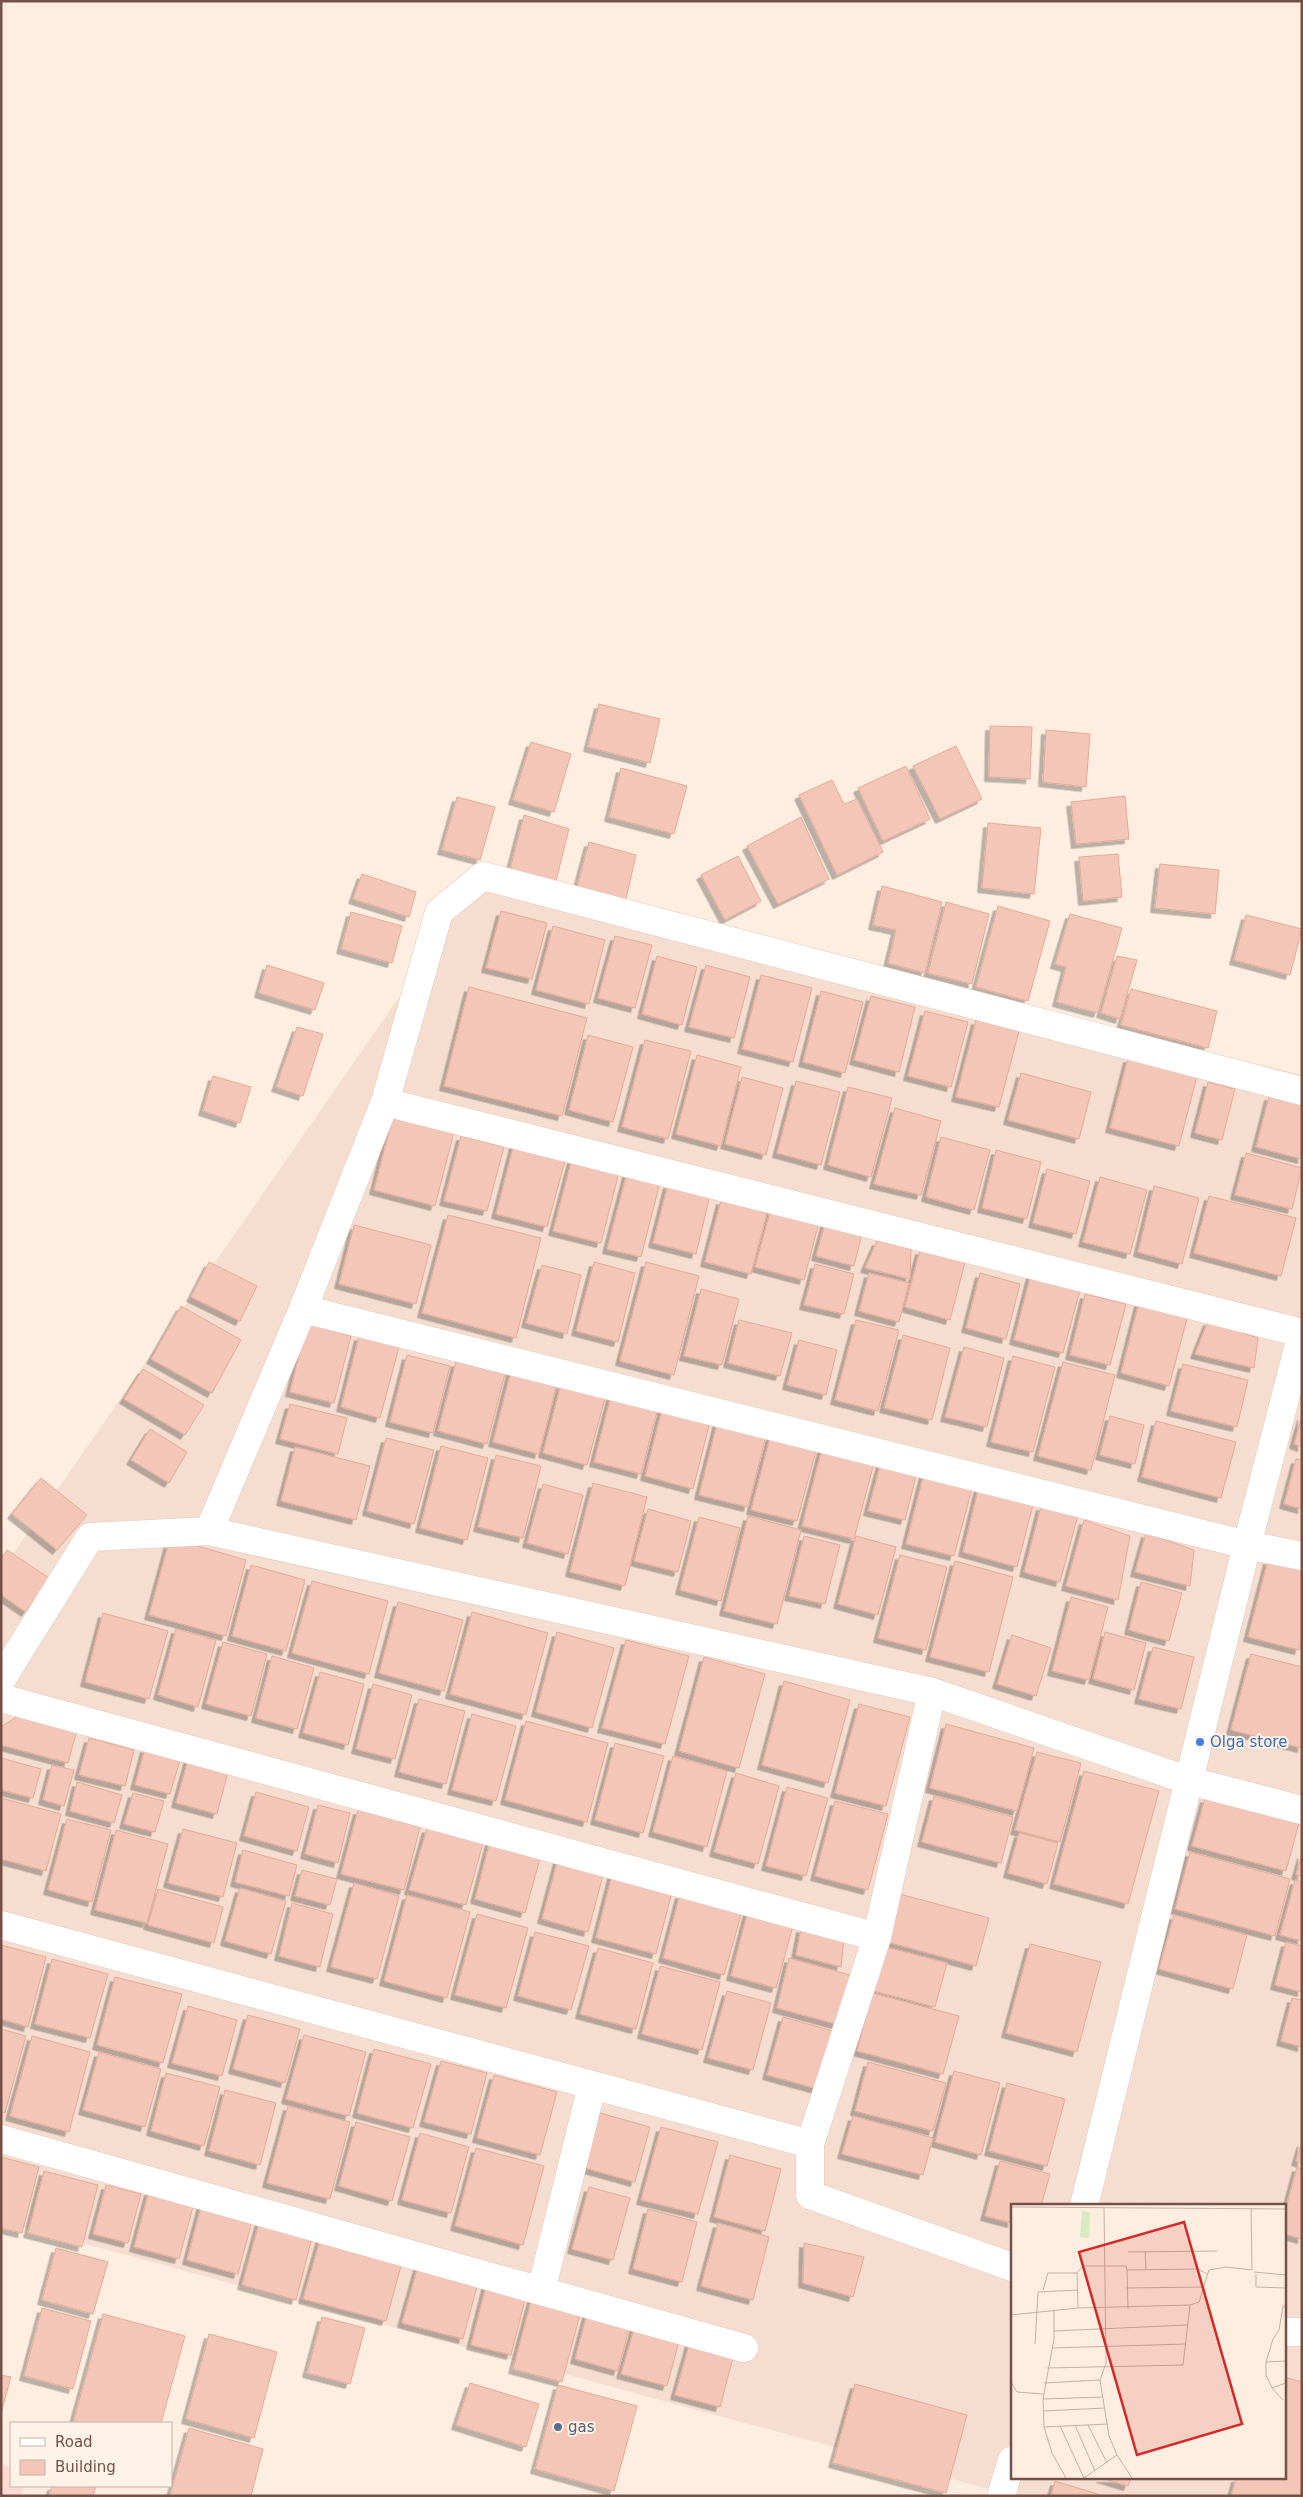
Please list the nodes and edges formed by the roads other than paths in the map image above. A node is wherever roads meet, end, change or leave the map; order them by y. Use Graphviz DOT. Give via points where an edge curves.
graph roads {
  1 [pos="1302,1091"];
  2 [pos="385,1102"];
  3 [pos="303,1309"];
  4 [pos="1302,1333"];
  5 [pos="209,1532"];
  6 [pos="1247,1545"];
  7 [pos="1302,1556"];
  8 [pos="1,1680"];
  9 [pos="932,1692"];
  10 [pos="1,1698"];
  11 [pos="1190,1781"];
  12 [pos="1302,1810"];
  13 [pos="1,1925"];
  14 [pos="877,1937"];
  15 [pos="592,2086"];
  16 [pos="1,2139"];
  17 [pos="810,2144"];
  18 [pos="1084,2204"];
  19 [pos="1011,2267"];
  20 [pos="541,2291"];
  21 [pos="1286,2332"];
  22 [pos="1302,2332"];
  23 [pos="744,2348"];
  24 [pos="1011,2463"];
  25 [pos="1001,2496"];
  1 -- 2 [label="street" via="483,876 439,912"];
  2 -- 3 [label="street"];
  2 -- 4 [label="street"];
  3 -- 5 [label="street"];
  3 -- 6 [label="street"];
  4 -- 6 [label="street"];
  5 -- 8 [label="street" via="90,1536"];
  5 -- 9 [label="street"];
  6 -- 7 [label="street"];
  6 -- 11 [label="street"];
  9 -- 11 [label="street"];
  9 -- 14 [label="street"];
  10 -- 14 [label="street"];
  11 -- 12 [label="street"];
  11 -- 18 [label="street"];
  13 -- 15 [label="street"];
  14 -- 17 [label="street"];
  15 -- 17 [label="street"];
  15 -- 20 [label="street"];
  16 -- 20 [label="street"];
  17 -- 19 [label="street" via="810,2195"];
  20 -- 23 [label="street"];
  21 -- 22 [label="street"];
  24 -- 25 [label="street"];
}
